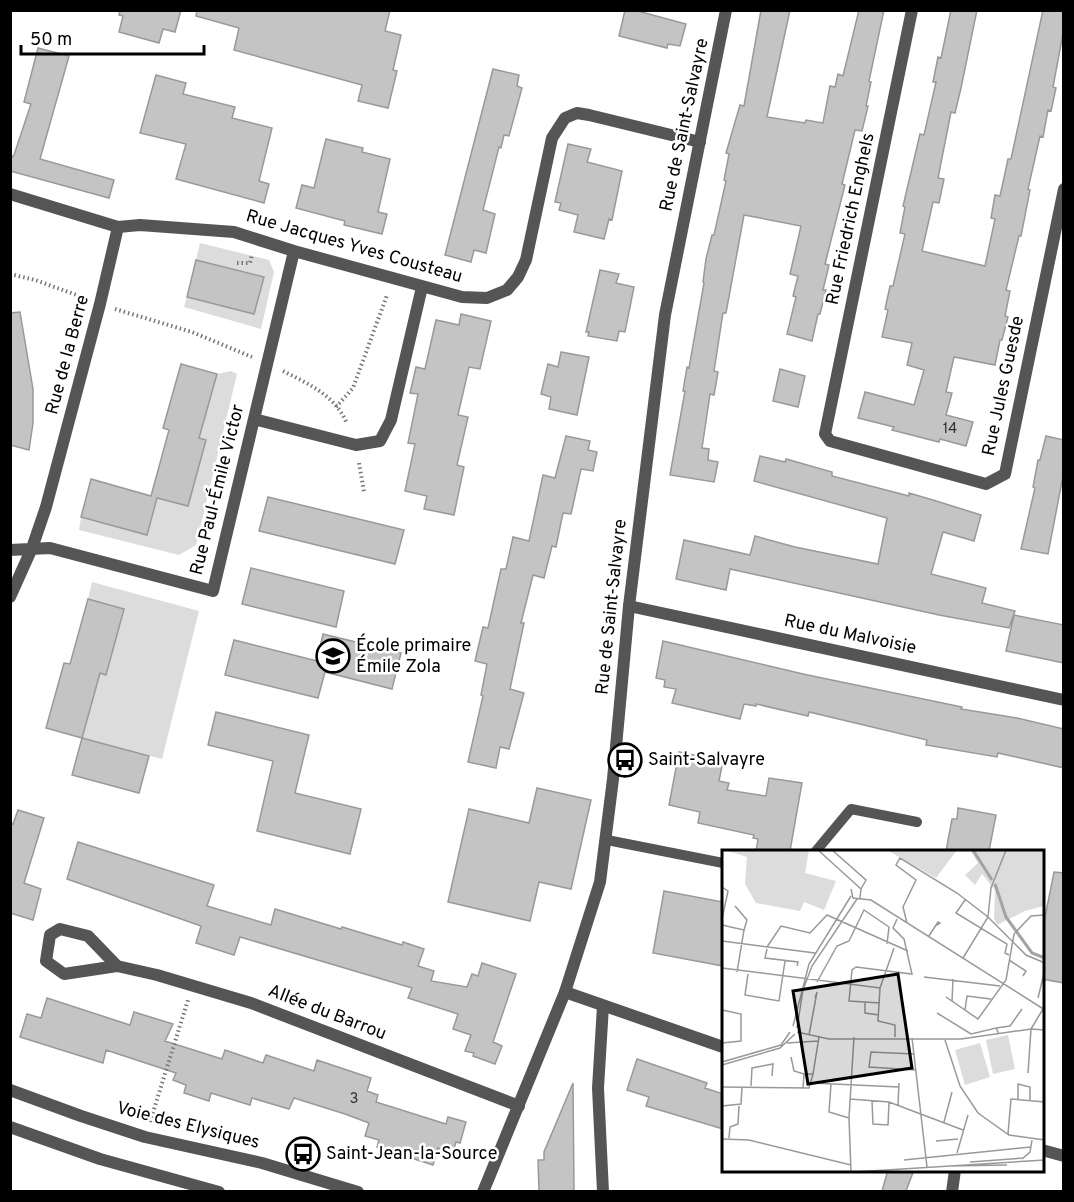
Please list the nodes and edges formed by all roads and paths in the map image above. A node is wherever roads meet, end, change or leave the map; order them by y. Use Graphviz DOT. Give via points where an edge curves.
graph roads {
  1 [pos="726,10"];
  2 [pos="912,10"];
  3 [pos="700,142"];
  4 [pos="1064,189"];
  5 [pos="10,194"];
  6 [pos="118,227"];
  7 [pos="294,251"];
  8 [pos="10,274"];
  9 [pos="393,279"];
  10 [pos="422,287"];
  11 [pos="100,304"];
  12 [pos="267,363"];
  13 [pos="336,407"];
  14 [pos="254,419"];
  15 [pos="825,434"];
  16 [pos="356,445"];
  17 [pos="364,492"];
  18 [pos="32,548"];
  19 [pos="10,550"];
  20 [pos="10,597"];
  21 [pos="628,606"];
  22 [pos="1064,700"];
  23 [pos="917,822"];
  24 [pos="607,840"];
  25 [pos="817,850"];
  26 [pos="722,863"];
  27 [pos="117,966"];
  28 [pos="192,985"];
  29 [pos="565,992"];
  30 [pos="603,1006"];
  31 [pos="722,1047"];
  32 [pos="10,1090"];
  33 [pos="519,1106"];
  34 [pos="10,1127"];
  35 [pos="145,1137"];
  36 [pos="1044,1151"];
  37 [pos="1064,1156"];
  38 [pos="955,1172"];
  39 [pos="219,1191"];
  40 [pos="358,1191"];
  41 [pos="483,1191"];
  42 [pos="603,1191"];
  43 [pos="952,1191"];
  1 -- 3 [label="street, Rue de Saint-Salvayre"];
  2 -- 15 [label="street, Rue Friedrich Enghels"];
  3 -- 10 [label="street, Rue Jacques Yves Cousteau" via="589,115 577,113 565,118 552,138 526,260 518,277 507,290 487,298 462,297"];
  3 -- 21 [label="street, Rue de Saint-Salvayre" via="665,315"];
  4 -- 15 [label="street, Rue Jules Guesde" via="1005,474 986,484 830,441"];
  5 -- 6 [label="street"];
  6 -- 7 [label="street, Rue Jacques Yves Cousteau" via="234,232"];
  6 -- 11 [label="street, Rue de la Berre"];
  7 -- 9 [label="street, Rue Jacques Yves Cousteau"];
  7 -- 12 [label="street, Rue Paul-Émile Victor"];
  8 -- 11 [label="path"];
  9 -- 10 [label="street, Rue Jacques Yves Cousteau"];
  9 -- 13 [label="path" via="353,388"];
  10 -- 16 [label="street" via="391,420 380,441"];
  11 -- 12 [label="path" via="192,333"];
  11 -- 18 [label="street, Rue de la Berre"];
  12 -- 13 [label="path" via="319,389"];
  12 -- 14 [label="street, Rue Paul-Émile Victor"];
  13 -- 16 [label="path"];
  14 -- 16 [label="street"];
  14 -- 18 [label="street, Rue Paul-Émile Victor" via="213,591 51,548"];
  16 -- 17 [label="path"];
  18 -- 19 [label="street"];
  18 -- 20 [label="street, Rue de la Berre"];
  21 -- 22 [label="street, Rue du Malvoisie"];
  21 -- 24 [label="street, Rue de Saint-Salvayre"];
  23 -- 25 [label="lane" via="851,809"];
  24 -- 26 [label="lane"];
  24 -- 29 [label="street, Rue de Saint-Salvayre" via="600,882"];
  27 -- 27 [label="street, Allée du Barrou" via="88,936 60,929 50,935 46,961 64,974"];
  27 -- 28 [label="street, Allée du Barrou"];
  28 -- 33 [label="street, Allée du Barrou" via="251,1003"];
  28 -- 35 [label="path"];
  29 -- 30 [label="street"];
  29 -- 33 [label="street, Rue de Saint-Salvayre"];
  30 -- 31 [label="street"];
  30 -- 42 [label="street" via="598,1088"];
  32 -- 35 [label="street, Voie des Elysiques"];
  33 -- 41 [label="street, Rue de Saint-Salvayre"];
  34 -- 39 [label="street" via="100,1158"];
  35 -- 40 [label="street, Voie des Elysiques" via="262,1163"];
  36 -- 37 [label="street"];
  38 -- 43 [label="street"];
}
